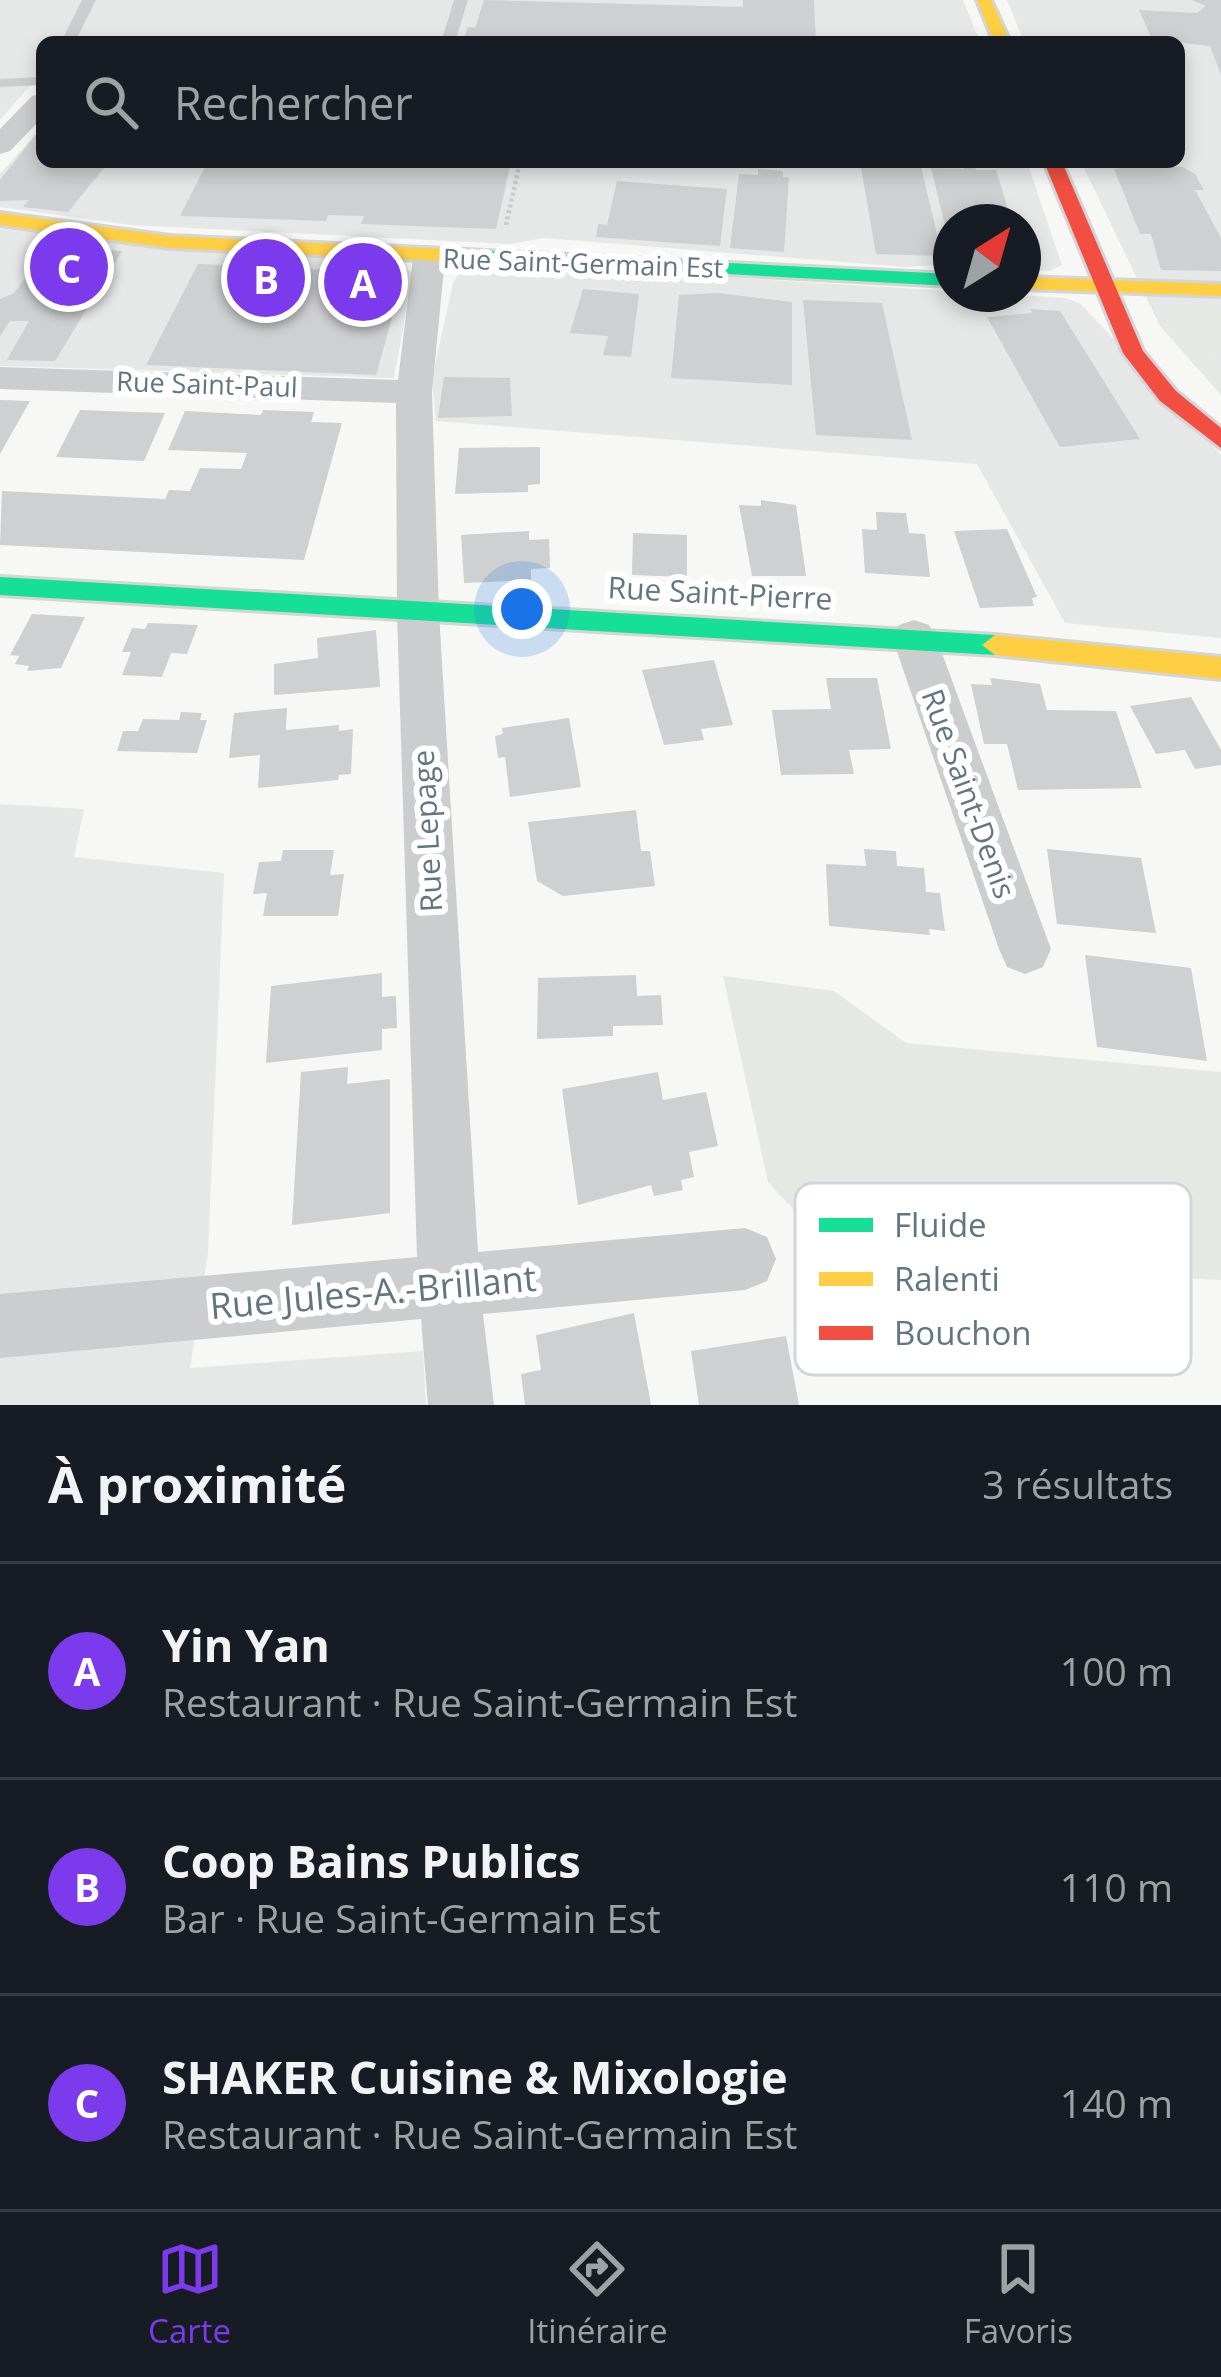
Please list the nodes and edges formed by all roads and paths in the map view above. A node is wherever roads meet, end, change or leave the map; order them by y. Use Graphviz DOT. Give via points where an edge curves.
graph roads {
  1 [pos="461,0"];
  2 [pos="984,0"];
  3 [pos="86,1"];
  4 [pos="71,36"];
  5 [pos="450,36"];
  6 [pos="999,36"];
  7 [pos="36,81"];
  8 [pos="0,83"];
  9 [pos="36,108"];
  10 [pos="0,145"];
  11 [pos="519,168"];
  12 [pos="1056,168"];
  13 [pos="0,219"];
  14 [pos="429,258"];
  15 [pos="497,260"];
  16 [pos="933,279"];
  17 [pos="1041,284"];
  18 [pos="1107,287"];
  19 [pos="1221,290"];
  20 [pos="0,378"];
  21 [pos="414,392"];
  22 [pos="1221,440"];
  23 [pos="0,586"];
  24 [pos="418,613"];
  25 [pos="914,637"];
  26 [pos="1221,668"];
  27 [pos="1025,949"];
  28 [pos="746,1259"];
  29 [pos="449,1286"];
  30 [pos="0,1326"];
  31 [pos="461,1405"];
  1 -- 5 [label="lane"];
  2 -- 6 [label="street"];
  3 -- 4 [label="lane"];
  7 -- 8 [label="lane"];
  9 -- 10 [label="street"];
  11 -- 15 [label="path"];
  12 -- 18 [label="street"];
  13 -- 14 [label="street, Rue Saint-Germain Est" via="170,242"];
  14 -- 15 [label="street, Rue Saint-Germain Est"];
  14 -- 21 [label="street, Rue Lepage"];
  15 -- 16 [label="street, Rue Saint-Germain Est"];
  17 -- 18 [label="street"];
  18 -- 19 [label="street"];
  18 -- 22 [label="street" via="1133,353"];
  20 -- 21 [label="street, Rue Saint-Paul"];
  21 -- 24 [label="street, Rue Lepage"];
  23 -- 24 [label="street, Rue Saint-Pierre"];
  24 -- 25 [label="street, Rue Saint-Pierre"];
  24 -- 29 [label="street, Rue Lepage"];
  25 -- 26 [label="street, Rue Saint-Pierre"];
  25 -- 27 [label="street, Rue Saint-Denis"];
  28 -- 29 [label="street, Rue Jules-A.-Brillant"];
  29 -- 30 [label="street, Rue Jules-A.-Brillant"];
  29 -- 31 [label="street, Rue Lepage"];
}
